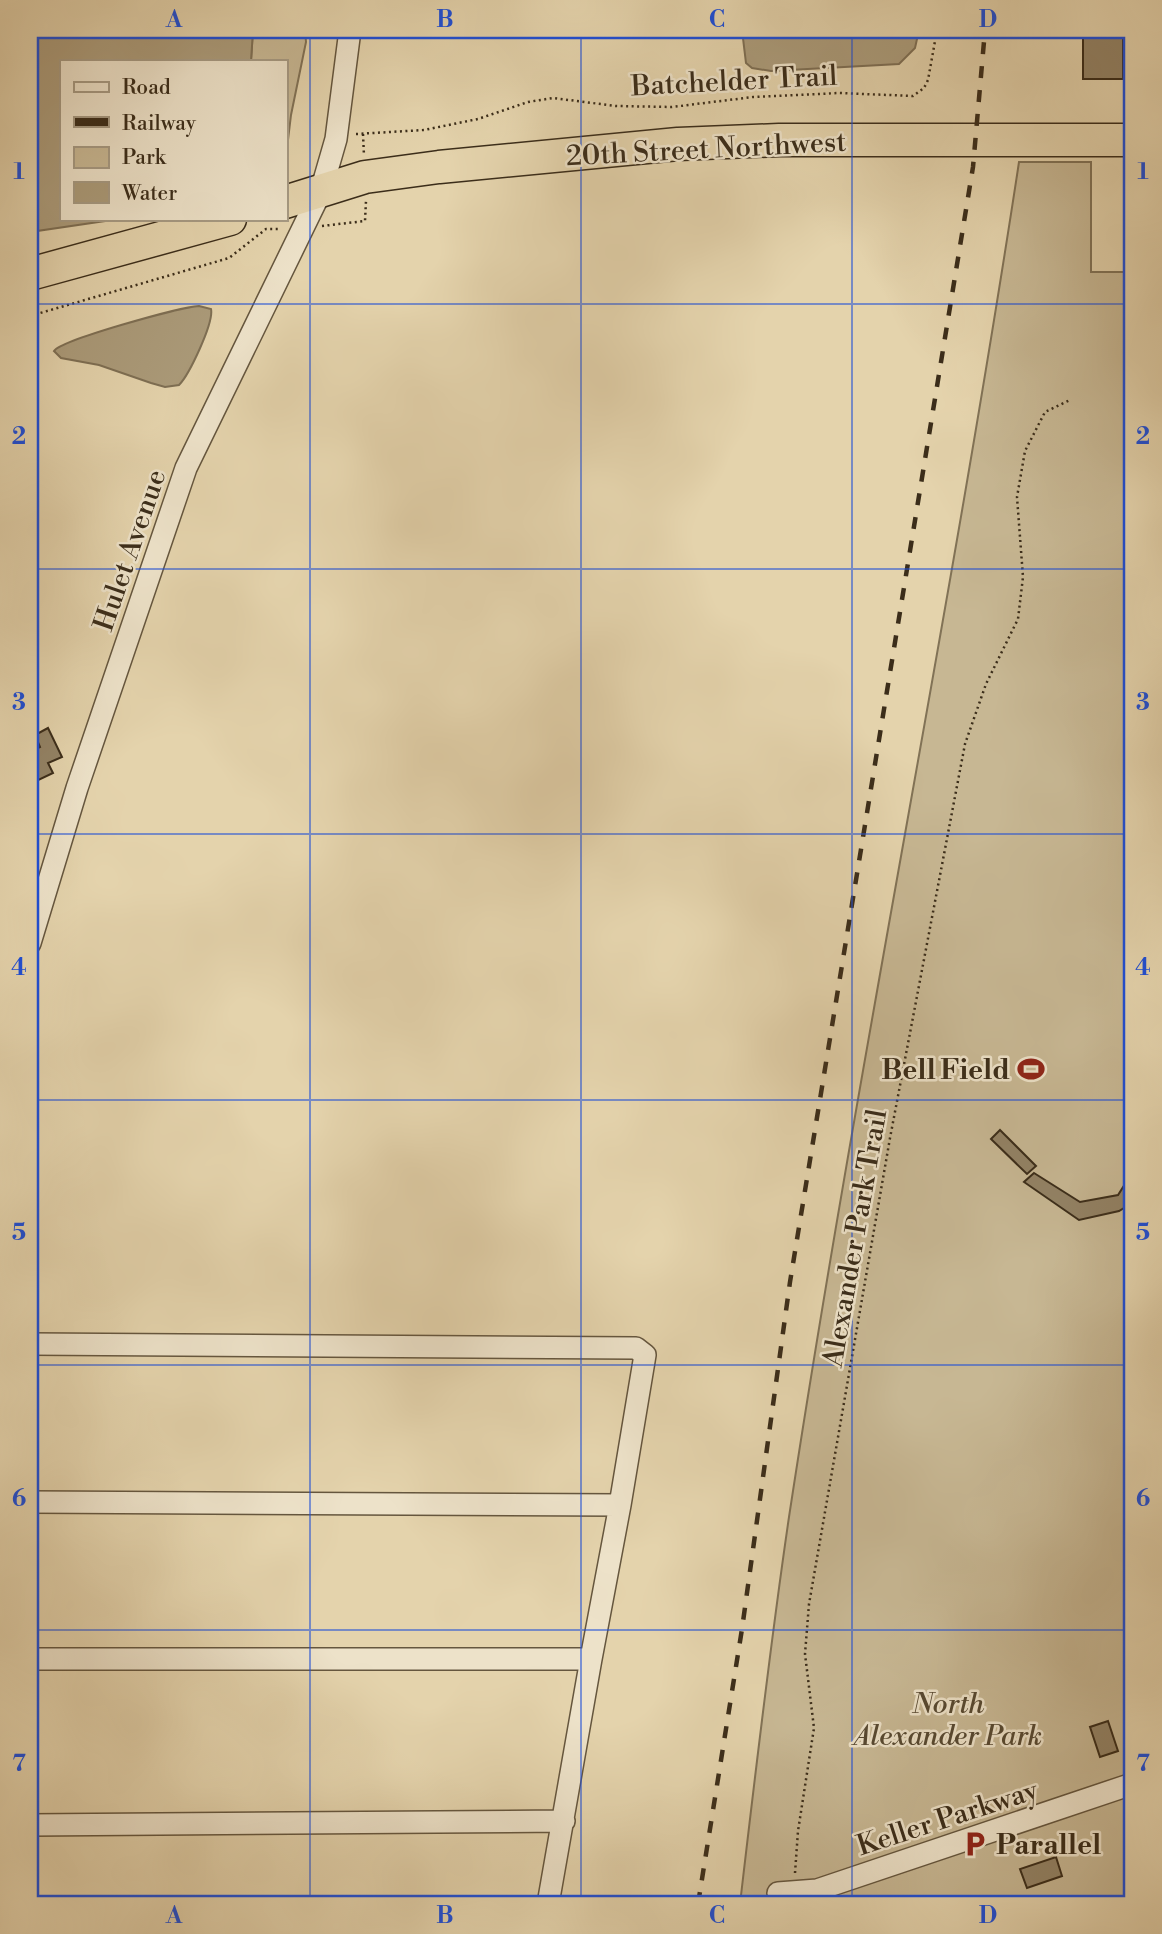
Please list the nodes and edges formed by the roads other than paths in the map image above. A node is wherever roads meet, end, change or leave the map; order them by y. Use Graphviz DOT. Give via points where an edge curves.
graph roads {
  1 [pos="350,30"];
  2 [pos="1132,140"];
  3 [pos="321,191"];
  4 [pos="287,201"];
  5 [pos="226,220"];
  6 [pos="30,274"];
  7 [pos="30,943"];
  8 [pos="30,1344"];
  9 [pos="30,1502"];
  10 [pos="620,1505"];
  11 [pos="30,1659"];
  12 [pos="591,1659"];
  13 [pos="1132,1784"];
  14 [pos="564,1821"];
  15 [pos="30,1825"];
  16 [pos="778,1893"];
  17 [pos="548,1904"];
  1 -- 3 [label="street, Hulet Avenue" via="336,139"];
  2 -- 3 [label="highway, 20th Street Northwest" via="742,141 600,151 365,177"];
  3 -- 4 [label="highway, 20th Street Northwest"];
  3 -- 7 [label="street, Hulet Avenue" via="186,468 77,788"];
  5 -- 6 [label="highway"];
  8 -- 10 [label="street" via="636,1348 645,1355 645,1367"];
  9 -- 10 [label="street"];
  10 -- 12 [label="street"];
  11 -- 12 [label="street"];
  12 -- 14 [label="street"];
  13 -- 16 [label="street, Keller Parkway" via="817,1890"];
  14 -- 15 [label="street"];
  14 -- 17 [label="street"];
}
